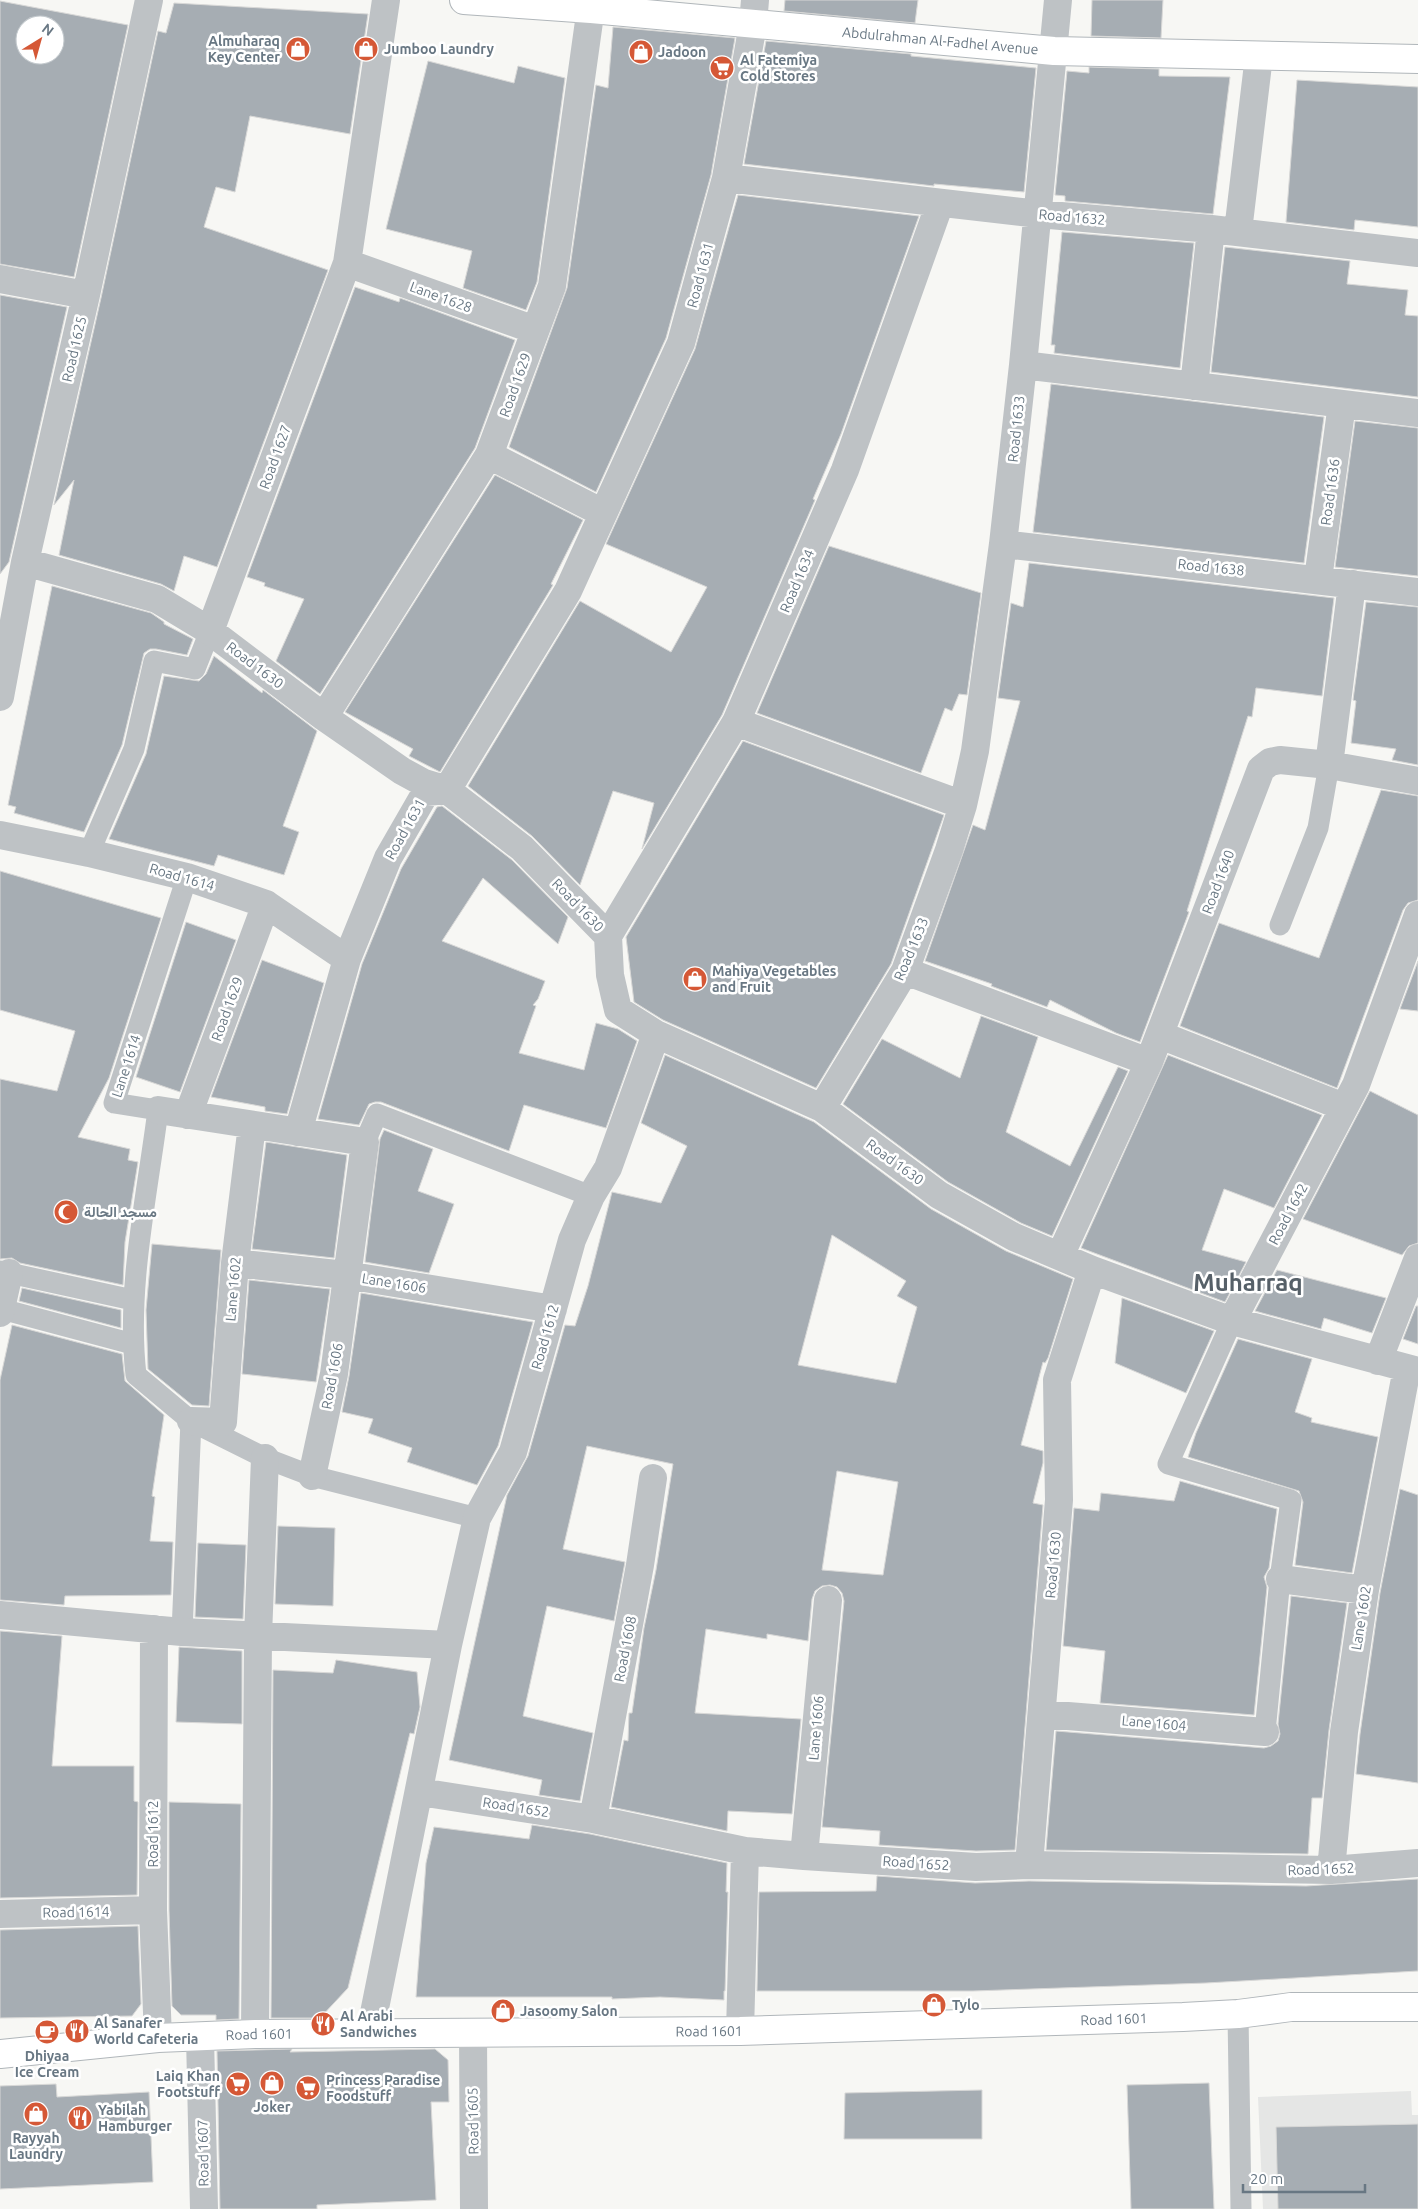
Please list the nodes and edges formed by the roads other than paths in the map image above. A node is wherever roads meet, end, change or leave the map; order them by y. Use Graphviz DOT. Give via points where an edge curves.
graph roads {
  1 [pos="149,0"];
  2 [pos="386,0"];
  3 [pos="464,0"];
  4 [pos="1058,0"];
  5 [pos="591,5"];
  6 [pos="754,12"];
  7 [pos="1054,51"];
  8 [pos="1259,56"];
  9 [pos="1418,59"];
  10 [pos="726,178"];
  11 [pos="940,203"];
  12 [pos="1038,214"];
  13 [pos="1225,230"];
  14 [pos="1418,253"];
  15 [pos="346,263"];
  16 [pos="0,279"];
  17 [pos="86,295"];
  18 [pos="535,330"];
  19 [pos="1023,365"];
  20 [pos="1194,386"];
  21 [pos="1342,404"];
  22 [pos="1418,413"];
  23 [pos="489,455"];
  24 [pos="603,513"];
  25 [pos="1003,544"];
  26 [pos="25,562"];
  27 [pos="1318,579"];
  28 [pos="1352,584"];
  29 [pos="1418,592"];
  30 [pos="8,604"];
  31 [pos="210,631"];
  32 [pos="0,697"];
  33 [pos="324,717"];
  34 [pos="736,722"];
  35 [pos="1329,765"];
  36 [pos="1418,781"];
  37 [pos="447,790"];
  38 [pos="963,805"];
  39 [pos="0,835"];
  40 [pos="89,852"];
  41 [pos="187,877"];
  42 [pos="266,904"];
  43 [pos="1418,915"];
  44 [pos="1280,925"];
  45 [pos="608,936"];
  46 [pos="347,959"];
  47 [pos="905,971"];
  48 [pos="656,1034"];
  49 [pos="1160,1035"];
  50 [pos="1149,1062"];
  51 [pos="1344,1107"];
  52 [pos="822,1108"];
  53 [pos="158,1110"];
  54 [pos="188,1115"];
  55 [pos="252,1124"];
  56 [pos="298,1132"];
  57 [pos="365,1142"];
  58 [pos="590,1196"];
  59 [pos="1060,1256"];
  60 [pos="1418,1258"];
  61 [pos="235,1263"];
  62 [pos="1092,1270"];
  63 [pos="4,1272"];
  64 [pos="346,1275"];
  65 [pos="133,1300"];
  66 [pos="553,1309"];
  67 [pos="0,1311"];
  68 [pos="1232,1321"];
  69 [pos="133,1344"];
  70 [pos="1378,1361"];
  71 [pos="1412,1370"];
  72 [pos="191,1421"];
  73 [pos="265,1458"];
  74 [pos="312,1476"];
  75 [pos="653,1478"];
  76 [pos="477,1518"];
  77 [pos="1280,1579"];
  78 [pos="1366,1590"];
  79 [pos="828,1600"];
  80 [pos="0,1615"];
  81 [pos="154,1629"];
  82 [pos="182,1632"];
  83 [pos="258,1636"];
  84 [pos="448,1645"];
  85 [pos="1043,1714"];
  86 [pos="1265,1732"];
  87 [pos="420,1792"];
  88 [pos="593,1819"];
  89 [pos="745,1851"];
  90 [pos="804,1856"];
  91 [pos="1418,1863"];
  92 [pos="1030,1865"];
  93 [pos="1331,1870"];
  94 [pos="153,1910"];
  95 [pos="0,1914"];
  96 [pos="1418,2007"];
  97 [pos="1238,2014"];
  98 [pos="740,2031"];
  99 [pos="370,2033"];
  100 [pos="473,2033"];
  101 [pos="255,2034"];
  102 [pos="200,2036"];
  103 [pos="158,2038"];
  104 [pos="0,2054"];
  105 [pos="204,2209"];
  106 [pos="474,2209"];
  107 [pos="1242,2209"];
  1 -- 17 [label="street, Road 1625"];
  2 -- 15 [label="street, Road 1627"];
  3 -- 5 [label="street, Abdulrahman Al-Fadhel Avenue"];
  4 -- 7 [label="street, Road 1633"];
  5 -- 6 [label="street, Abdulrahman Al-Fadhel Avenue"];
  5 -- 18 [label="street, Road 1629" via="552,286"];
  6 -- 7 [label="street, Abdulrahman Al-Fadhel Avenue"];
  6 -- 10 [label="street, Road 1631"];
  7 -- 8 [label="street, Abdulrahman Al-Fadhel Avenue"];
  7 -- 12 [label="street, Road 1633"];
  8 -- 9 [label="street, Abdulrahman Al-Fadhel Avenue"];
  8 -- 13 [label="street"];
  10 -- 11 [label="street, Road 1632"];
  10 -- 24 [label="street, Road 1631" via="681,343"];
  11 -- 12 [label="street, Road 1632"];
  11 -- 34 [label="street, Road 1634" via="845,470"];
  12 -- 13 [label="street, Road 1632"];
  12 -- 19 [label="street, Road 1633"];
  13 -- 14 [label="street, Road 1632"];
  13 -- 20 [label="street"];
  15 -- 18 [label="street, Lane 1628"];
  15 -- 31 [label="street, Road 1627"];
  16 -- 17 [label="street"];
  17 -- 26 [label="street, Road 1625"];
  18 -- 23 [label="street, Road 1629"];
  19 -- 20 [label="street"];
  19 -- 25 [label="street, Road 1633"];
  20 -- 21 [label="street"];
  21 -- 22 [label="street"];
  21 -- 27 [label="street, Road 1636"];
  23 -- 24 [label="street"];
  23 -- 33 [label="street, Road 1629"];
  24 -- 37 [label="street, Road 1631" via="568,591"];
  25 -- 27 [label="street, Road 1638"];
  25 -- 38 [label="street, Road 1633" via="976,751"];
  26 -- 30 [label="street, Road 1625"];
  26 -- 31 [label="street, Road 1630" via="158,599"];
  27 -- 28 [label="street, Road 1638"];
  28 -- 29 [label="street, Road 1638"];
  28 -- 35 [label="street"];
  30 -- 32 [label="street, Road 1625"];
  31 -- 33 [label="street, Road 1630"];
  31 -- 40 [label="lane, Road 1627" via="195,670 154,661 134,749"];
  33 -- 37 [label="street, Road 1630" via="402,771"];
  34 -- 38 [label="street"];
  34 -- 45 [label="street, Road 1634"];
  35 -- 36 [label="street, Road 1640"];
  35 -- 44 [label="lane" via="1318,828"];
  35 -- 49 [label="street, Road 1640" via="1280,760 1270,762 1262,769"];
  37 -- 45 [label="street, Road 1630" via="522,848"];
  37 -- 46 [label="street, Road 1631" via="426,792 388,858"];
  38 -- 47 [label="street, Road 1633" via="950,850"];
  39 -- 40 [label="street, Road 1614"];
  40 -- 41 [label="street, Road 1614"];
  41 -- 42 [label="street, Road 1614"];
  41 -- 53 [label="lane, Lane 1614" via="114,1103"];
  42 -- 46 [label="street, Road 1614"];
  42 -- 54 [label="street, Road 1629"];
  43 -- 51 [label="street, Road 1642" via="1356,1086"];
  45 -- 48 [label="street, Road 1630" via="610,974 618,1010"];
  46 -- 56 [label="street, Road 1631"];
  47 -- 50 [label="street"];
  47 -- 52 [label="street, Road 1633"];
  48 -- 52 [label="street, Road 1630"];
  48 -- 58 [label="street, Road 1612" via="608,1168"];
  49 -- 50 [label="street, Road 1640"];
  49 -- 51 [label="street"];
  50 -- 59 [label="street, Road 1640"];
  51 -- 68 [label="street, Road 1642"];
  52 -- 59 [label="street, Road 1630" via="939,1195 1014,1237"];
  53 -- 54 [label="street"];
  53 -- 65 [label="lane"];
  54 -- 55 [label="street"];
  55 -- 56 [label="street"];
  55 -- 61 [label="street, Lane 1602"];
  56 -- 57 [label="street"];
  57 -- 58 [label="lane" via="377,1114"];
  57 -- 64 [label="street"];
  58 -- 66 [label="street, Road 1612" via="572,1240"];
  59 -- 62 [label="street, Road 1630"];
  60 -- 70 [label="street"];
  61 -- 64 [label="street, Lane 1606"];
  61 -- 72 [label="street, Lane 1602" via="223,1422"];
  62 -- 68 [label="street, Road 1630"];
  62 -- 85 [label="street, Road 1630" via="1057,1380 1059,1500"];
  63 -- 65 [label="lane"];
  63 -- 67 [label="street"];
  64 -- 66 [label="street, Lane 1606"];
  64 -- 74 [label="street, Road 1606" via="334,1374"];
  65 -- 69 [label="lane"];
  66 -- 76 [label="street, Road 1612" via="513,1452"];
  67 -- 69 [label="lane"];
  68 -- 70 [label="street, Road 1630"];
  68 -- 77 [label="lane" via="1168,1464 1291,1500"];
  69 -- 72 [label="lane" via="136,1375"];
  70 -- 71 [label="street, Road 1630"];
  71 -- 78 [label="street, Lane 1602"];
  72 -- 73 [label="lane"];
  72 -- 82 [label="lane"];
  73 -- 74 [label="lane"];
  73 -- 83 [label="street"];
  74 -- 76 [label="lane"];
  75 -- 88 [label="street, Road 1608"];
  76 -- 84 [label="street, Road 1612"];
  77 -- 78 [label="street"];
  77 -- 86 [label="lane"];
  78 -- 93 [label="street, Lane 1602" via="1344,1732"];
  79 -- 90 [label="street, Lane 1606"];
  80 -- 81 [label="street"];
  81 -- 82 [label="street"];
  81 -- 94 [label="street, Road 1612"];
  82 -- 83 [label="street"];
  83 -- 84 [label="street"];
  83 -- 101 [label="street"];
  84 -- 87 [label="street, Road 1612"];
  85 -- 86 [label="street, Lane 1604"];
  85 -- 92 [label="street, Road 1630"];
  87 -- 88 [label="street, Road 1652"];
  87 -- 99 [label="street, Road 1612"];
  88 -- 89 [label="street, Road 1652"];
  89 -- 90 [label="street, Road 1652"];
  89 -- 98 [label="street"];
  90 -- 92 [label="street, Road 1652" via="976,1867"];
  91 -- 93 [label="street, Road 1652"];
  92 -- 93 [label="street, Road 1652"];
  94 -- 95 [label="street, Road 1614"];
  94 -- 103 [label="street, Road 1612"];
  96 -- 97 [label="street, Road 1601" via="1291,2007"];
  97 -- 98 [label="street, Road 1601"];
  97 -- 107 [label="lane"];
  98 -- 100 [label="street, Road 1601"];
  99 -- 100 [label="street, Road 1601"];
  99 -- 101 [label="street, Road 1601"];
  100 -- 106 [label="street, Road 1605"];
  101 -- 102 [label="street, Road 1601"];
  102 -- 103 [label="street, Road 1601"];
  102 -- 105 [label="street, Road 1607"];
  103 -- 104 [label="street, Road 1601"];
}
